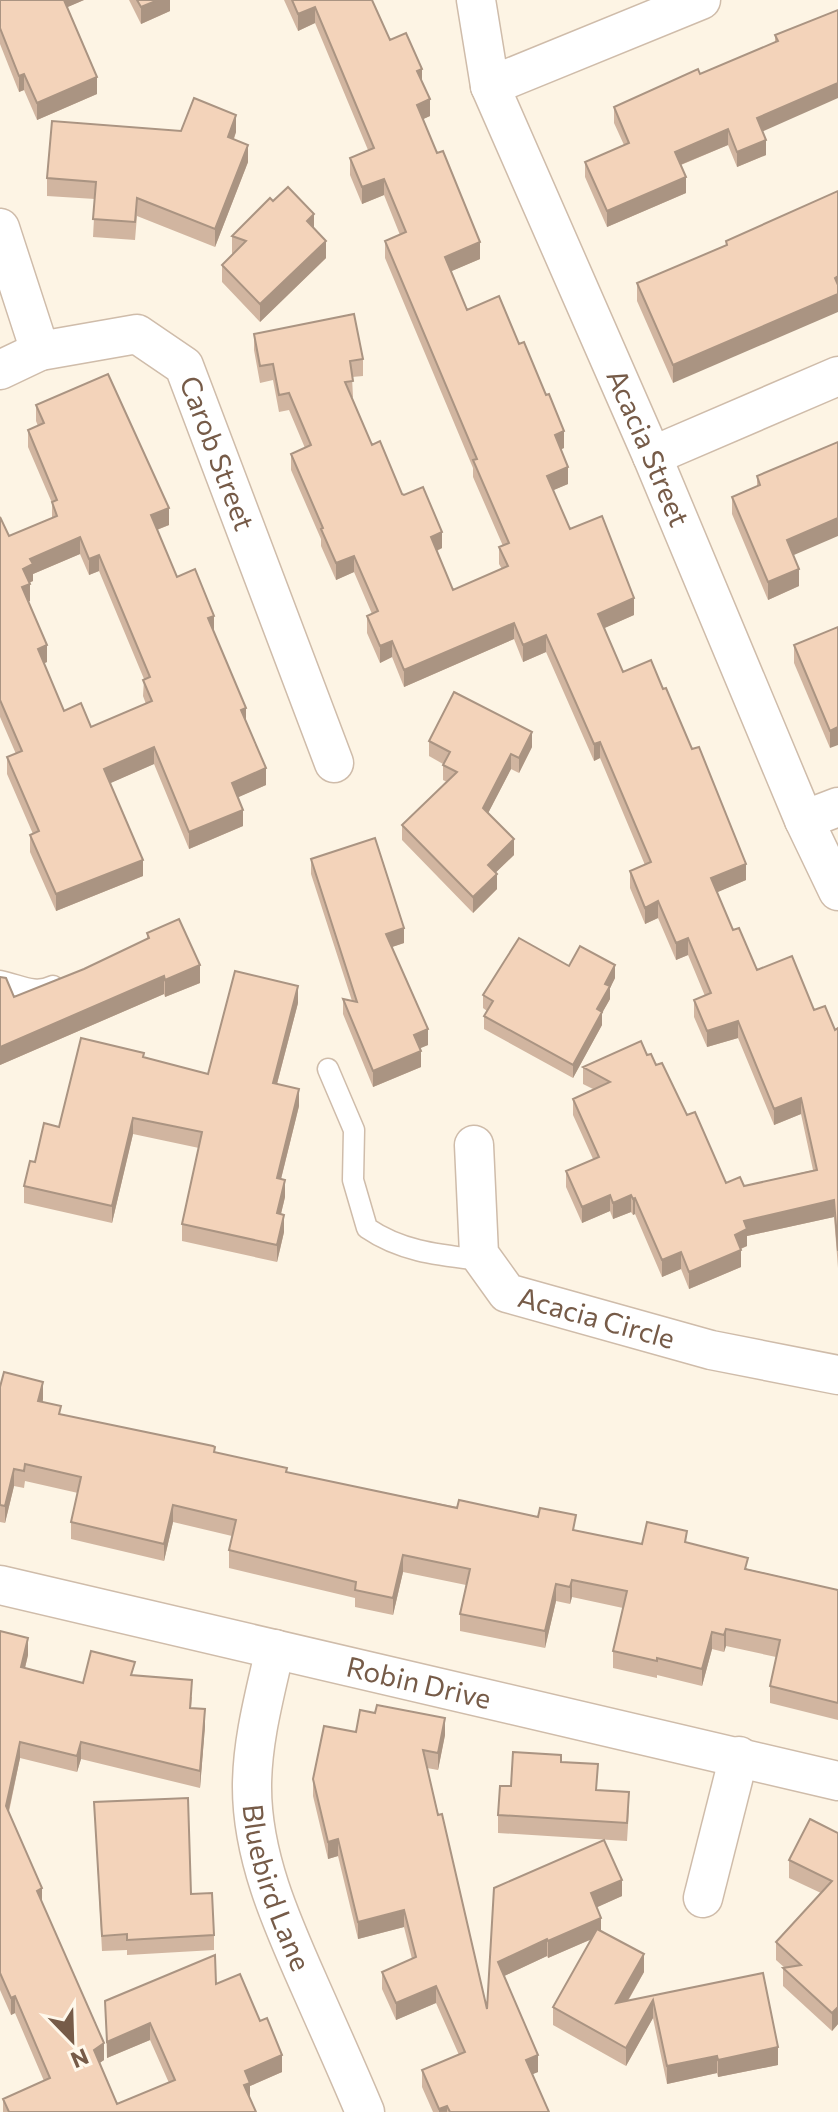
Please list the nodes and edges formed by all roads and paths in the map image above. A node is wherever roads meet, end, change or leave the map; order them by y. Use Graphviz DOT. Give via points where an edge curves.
graph roads {
  1 [pos="476,0"];
  2 [pos="701,0"];
  3 [pos="490,86"];
  4 [pos="0,228"];
  5 [pos="40,351"];
  6 [pos="0,370"];
  7 [pos="838,376"];
  8 [pos="652,456"];
  9 [pos="334,763"];
  10 [pos="821,814"];
  11 [pos="838,891"];
  12 [pos="74,976"];
  13 [pos="0,981"];
  14 [pos="328,1069"];
  15 [pos="474,1145"];
  16 [pos="482,1260"];
  17 [pos="838,1375"];
  18 [pos="0,1585"];
  19 [pos="275,1649"];
  20 [pos="739,1756"];
  21 [pos="838,1781"];
  22 [pos="703,1898"];
  23 [pos="365,2112"];
  1 -- 3 [label="street, Acacia Street"];
  2 -- 3 [label="street"];
  3 -- 8 [label="street, Acacia Street"];
  4 -- 5 [label="street"];
  5 -- 6 [label="street, Carob Street"];
  5 -- 9 [label="street, Carob Street" via="137,334 184,366"];
  7 -- 8 [label="street"];
  8 -- 10 [label="street, Acacia Street"];
  10 -- 11 [label="street, Acacia Street"];
  12 -- 13 [label="lane" via="31,991"];
  14 -- 16 [label="lane" via="354,1130 353,1180 367,1228 387,1242 425,1254"];
  15 -- 16 [label="street"];
  16 -- 17 [label="street, Acacia Circle" via="507,1293 711,1350"];
  18 -- 19 [label="street, Robin Drive"];
  19 -- 20 [label="street, Robin Drive"];
  19 -- 23 [label="street, Bluebird Lane" via="254,1747 255,1827 284,1928"];
  20 -- 21 [label="street, Robin Drive"];
  20 -- 22 [label="street"];
}
